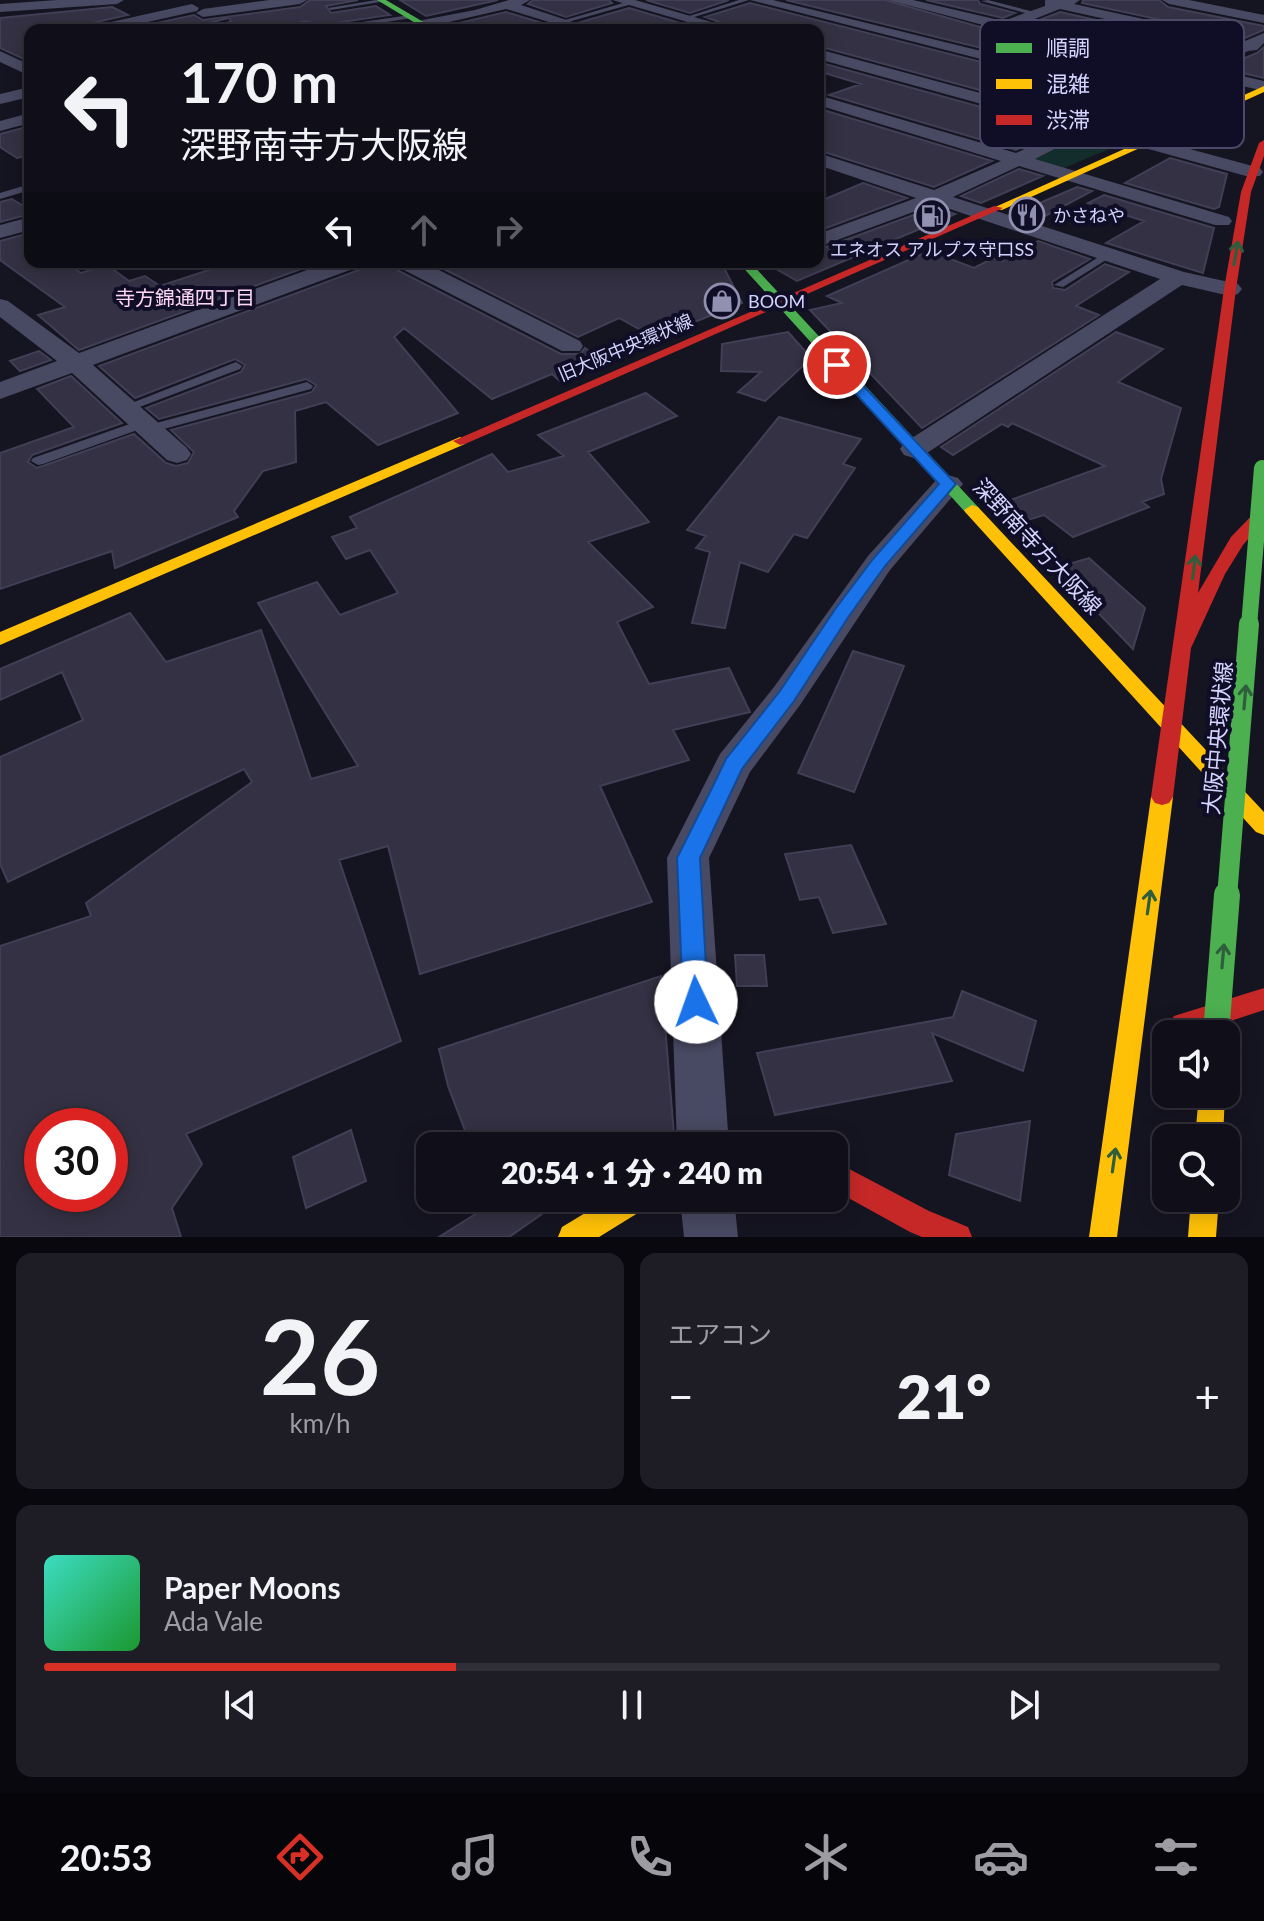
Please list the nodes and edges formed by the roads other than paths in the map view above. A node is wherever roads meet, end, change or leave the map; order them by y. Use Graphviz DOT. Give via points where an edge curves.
graph roads {
  1 [pos="18,0"];
  2 [pos="117,0"];
  3 [pos="172,0"];
  4 [pos="300,0"];
  5 [pos="382,0"];
  6 [pos="746,0"];
  7 [pos="757,0"];
  8 [pos="895,0"];
  9 [pos="1169,0"];
  10 [pos="0,1"];
  11 [pos="984,1"];
  12 [pos="511,2"];
  13 [pos="624,2"];
  14 [pos="781,2"];
  15 [pos="72,3"];
  16 [pos="1066,3"];
  17 [pos="1035,7"];
  18 [pos="0,8"];
  19 [pos="331,8"];
  20 [pos="198,11"];
  21 [pos="1264,19"];
  22 [pos="982,20"];
  23 [pos="1013,20"];
  24 [pos="1146,20"];
  25 [pos="422,23"];
  26 [pos="708,23"];
  27 [pos="96,24"];
  28 [pos="129,24"];
  29 [pos="233,24"];
  30 [pos="559,24"];
  31 [pos="568,24"];
  32 [pos="685,24"];
  33 [pos="711,24"];
  34 [pos="980,34"];
  35 [pos="946,47"];
  36 [pos="0,56"];
  37 [pos="824,56"];
  38 [pos="980,56"];
  39 [pos="24,68"];
  40 [pos="880,71"];
  41 [pos="855,80"];
  42 [pos="1244,82"];
  43 [pos="1264,87"];
  44 [pos="24,93"];
  45 [pos="824,95"];
  46 [pos="0,99"];
  47 [pos="980,99"];
  48 [pos="1244,99"];
  49 [pos="1244,102"];
  50 [pos="1264,107"];
  51 [pos="24,120"];
  52 [pos="0,126"];
  53 [pos="1264,143"];
  54 [pos="980,147"];
  55 [pos="982,148"];
  56 [pos="1041,148"];
  57 [pos="1136,148"];
  58 [pos="1160,148"];
  59 [pos="1018,160"];
  60 [pos="824,161"];
  61 [pos="1253,172"];
  62 [pos="1073,176"];
  63 [pos="24,189"];
  64 [pos="0,196"];
  65 [pos="933,198"];
  66 [pos="983,215"];
  67 [pos="1222,221"];
  68 [pos="24,225"];
  69 [pos="0,232"];
  70 [pos="824,239"];
  71 [pos="1109,255"];
  72 [pos="333,268"];
  73 [pos="418,268"];
  74 [pos="755,268"];
  75 [pos="1178,277"];
  76 [pos="1059,285"];
  77 [pos="1230,289"];
  78 [pos="779,303"];
  79 [pos="0,306"];
  80 [pos="571,346"];
  81 [pos="74,362"];
  82 [pos="236,366"];
  83 [pos="307,386"];
  84 [pos="0,391"];
  85 [pos="139,420"];
  86 [pos="1264,447"];
  87 [pos="914,449"];
  88 [pos="177,454"];
  89 [pos="38,461"];
  90 [pos="1262,468"];
  91 [pos="948,484"];
  92 [pos="1264,512"];
  93 [pos="0,639"];
  94 [pos="1184,645"];
  95 [pos="1173,727"];
  96 [pos="1264,826"];
  97 [pos="1264,999"];
  98 [pos="1196,1020"];
  99 [pos="1217,1020"];
  100 [pos="1143,1085"];
  101 [pos="1120,1119"];
  102 [pos="702,1132"];
  103 [pos="848,1183"];
  104 [pos="613,1212"];
  105 [pos="708,1212"];
  106 [pos="1204,1212"];
  107 [pos="572,1237"];
  108 [pos="711,1237"];
  109 [pos="958,1237"];
  110 [pos="1103,1237"];
  111 [pos="1202,1237"];
  1 -- 10 [label="street"];
  2 -- 15 [label="street"];
  3 -- 20 [label="street"];
  4 -- 20 [label="street"];
  5 -- 19 [label="lane"];
  5 -- 25 [label="main road"];
  6 -- 32 [label="lane"];
  7 -- 14 [label="street"];
  8 -- 22 [label="street"];
  9 -- 21 [label="street"];
  11 -- 17 [label="lane"];
  12 -- 25 [label="street"];
  12 -- 30 [label="street"];
  13 -- 31 [label="lane"];
  13 -- 32 [label="street"];
  14 -- 26 [label="street"];
  14 -- 35 [label="street"];
  15 -- 18 [label="street"];
  15 -- 27 [label="street"];
  16 -- 17 [label="street"];
  16 -- 24 [label="street"];
  17 -- 23 [label="street"];
  20 -- 28 [label="street"];
  20 -- 29 [label="street"];
  26 -- 32 [label="street"];
  26 -- 33 [label="street"];
  34 -- 35 [label="street"];
  35 -- 38 [label="street"];
  35 -- 40 [label="street"];
  36 -- 39 [label="street"];
  37 -- 40 [label="street"];
  40 -- 41 [label="street"];
  40 -- 47 [label="street"];
  42 -- 43 [label="street"];
  43 -- 48 [label="main road, 旧大阪中央環状線"];
  44 -- 46 [label="street"];
  45 -- 54 [label="street"];
  49 -- 50 [label="main road"];
  51 -- 52 [label="street"];
  53 -- 61 [label="main road"];
  55 -- 59 [label="street"];
  56 -- 59 [label="street"];
  57 -- 62 [label="main road, 旧大阪中央環状線"];
  58 -- 61 [label="street"];
  59 -- 62 [label="street"];
  59 -- 65 [label="street"];
  60 -- 65 [label="street"];
  77 -- 61 [label="main road, one-way"];
  62 -- 66 [label="main road, 旧大阪中央環状線"];
  62 -- 67 [label="street"];
  63 -- 64 [label="lane"];
  65 -- 66 [label="street"];
  65 -- 70 [label="street"];
  66 -- 71 [label="street"];
  66 -- 78 [label="main road, 旧大阪中央環状線"];
  68 -- 69 [label="street"];
  71 -- 75 [label="street"];
  71 -- 76 [label="lane"];
  72 -- 81 [label="street"];
  73 -- 80 [label="street"];
  74 -- 78 [label="main road, 深野南寺方大阪線"];
  75 -- 77 [label="street"];
  75 -- 87 [label="street"];
  94 -- 77 [label="main road, one-way"];
  78 -- 87 [label="main road, 深野南寺方大阪線"];
  78 -- 93 [label="main road, 旧大阪中央環状線"];
  79 -- 81 [label="street"];
  81 -- 84 [label="street"];
  81 -- 85 [label="street"];
  82 -- 85 [label="lane"];
  83 -- 85 [label="lane"];
  85 -- 88 [label="street"];
  85 -- 89 [label="lane"];
  86 -- 90 [label="main road, 大阪中央環状線"];
  87 -- 91 [label="main road, 深野南寺方大阪線"];
  99 -- 90 [label="main road, 大阪中央環状線, one-way, bridge"];
  91 -- 95 [label="main road, 深野南寺方大阪線"];
  91 -- 102 [label="street" via="879,563 734,764 688,858"];
  92 -- 94 [label="main road" via="1224,555"];
  94 -- 95 [label="main road"];
  95 -- 96 [label="main road, 深野南寺方大阪線"];
  101 -- 95 [label="main road, one-way"];
  97 -- 98 [label="main road"];
  100 -- 101 [label="main road"];
  110 -- 101 [label="main road, one-way"];
  103 -- 109 [label="main road"];
  104 -- 107 [label="main road"];
  105 -- 108 [label="street"];
  106 -- 111 [label="main road"];
}
